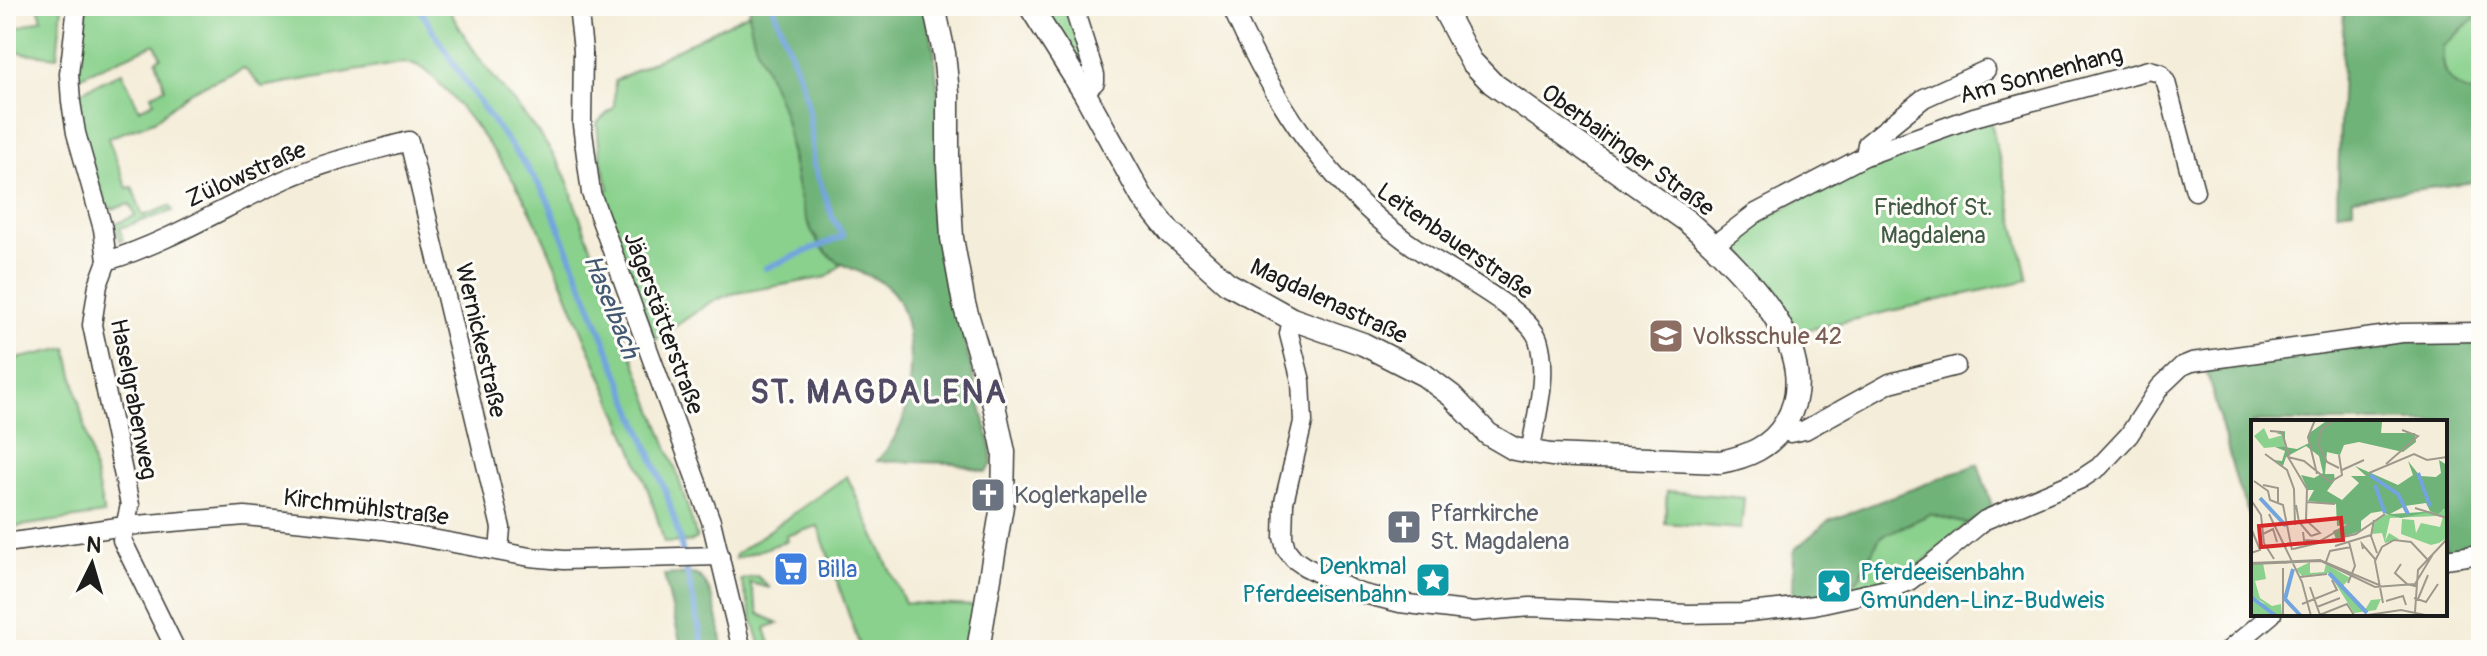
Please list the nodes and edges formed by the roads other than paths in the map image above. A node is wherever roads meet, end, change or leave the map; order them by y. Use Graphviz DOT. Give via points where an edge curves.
graph roads {
  1 [pos="77,6"];
  2 [pos="578,6"];
  3 [pos="934,6"];
  4 [pos="1030,6"];
  5 [pos="1073,6"];
  6 [pos="1231,6"];
  7 [pos="1442,6"];
  8 [pos="1986,70"];
  9 [pos="1084,92"];
  10 [pos="409,141"];
  11 [pos="1865,156"];
  12 [pos="2195,191"];
  13 [pos="1714,245"];
  14 [pos="107,261"];
  15 [pos="1292,319"];
  16 [pos="2481,332"];
  17 [pos="1956,366"];
  18 [pos="1783,428"];
  19 [pos="1530,453"];
  20 [pos="125,526"];
  21 [pos="6,543"];
  22 [pos="499,551"];
  23 [pos="2481,554"];
  24 [pos="720,556"];
  25 [pos="2447,559"];
  26 [pos="2270,616"];
  27 [pos="176,650"];
  28 [pos="742,650"];
  29 [pos="978,650"];
  30 [pos="2229,650"];
  1 -- 14 [label="street, Haselgrabenweg" via="71,102"];
  2 -- 24 [label="street, Jägerstätterstraße" via="583,137 591,193"];
  3 -- 29 [label="street" via="947,79 952,238 1004,452 1003,500"];
  4 -- 9 [label="street, Magdalenastraße"];
  5 -- 9 [label="street" via="1095,75"];
  6 -- 19 [label="street, Leitenbauerstraße" via="1260,67 1330,172 1375,218 1507,306 1537,337 1541,387"];
  7 -- 13 [label="street, Oberbairinger Straße" via="1471,61 1492,83"];
  8 -- 11 [label="street, Am Sonnenhang" via="1924,98 1867,144"];
  9 -- 15 [label="street, Magdalenastraße" via="1142,197 1170,232 1227,283"];
  10 -- 14 [label="street, Zülowstraße" via="327,163 135,253"];
  10 -- 22 [label="street, Wernickestraße" via="501,528"];
  11 -- 12 [label="street, Am Sonnenhang" via="1974,117 2149,70 2166,82"];
  11 -- 13 [label="street, Am Sonnenhang" via="1756,213"];
  13 -- 18 [label="street, Oberbairinger Straße" via="1763,303 1794,353 1796,395"];
  14 -- 20 [label="street, Haselgrabenweg" via="92,325 130,505"];
  15 -- 16 [label="street" via="1289,334 1303,422 1284,502 1286,549 1294,559 1356,592 1474,612 1530,607 1688,614 1780,611 1868,594 1909,581 1985,520 2090,473 2116,452 2182,366 2392,334"];
  15 -- 19 [label="street, Magdalenastraße" via="1363,344 1424,375 1488,434"];
  17 -- 18 [label="street" via="1890,383 1805,430 1790,433"];
  18 -- 19 [label="street" via="1756,451 1720,462"];
  20 -- 21 [label="street, Kirchmühlstraße"];
  20 -- 22 [label="street, Kirchmühlstraße" via="245,516 383,530"];
  20 -- 27 [label="street, Haselgrabenweg" via="122,540"];
  22 -- 24 [label="street, Kirchmühlstraße" via="563,560"];
  23 -- 25 [label="street"];
  24 -- 28 [label="street, Jägerstätterstraße"];
  26 -- 30 [label="street"];
}
